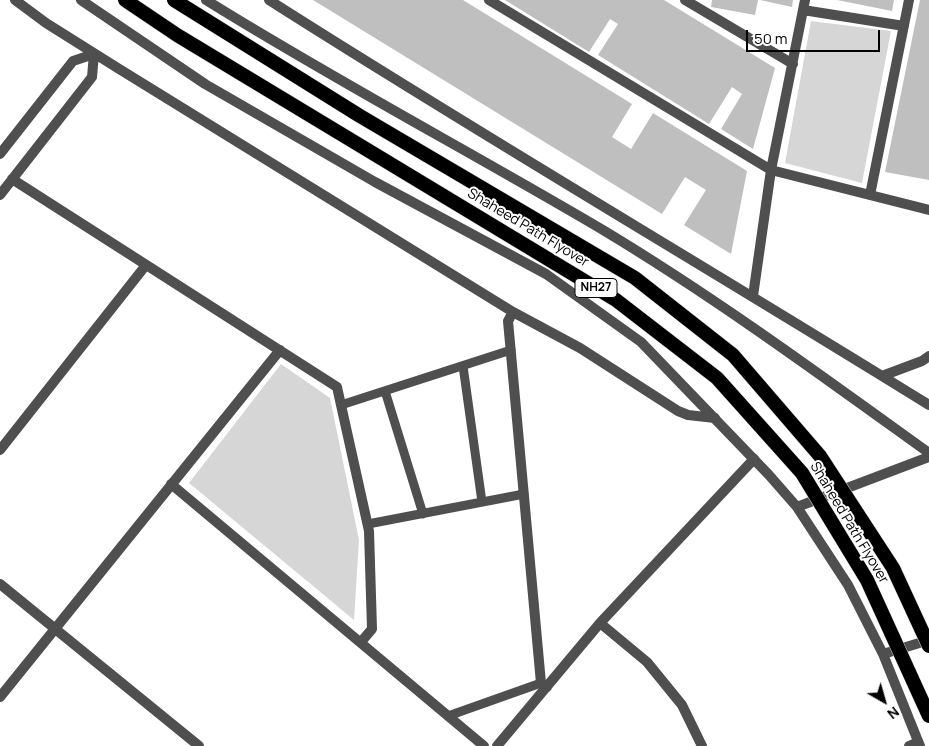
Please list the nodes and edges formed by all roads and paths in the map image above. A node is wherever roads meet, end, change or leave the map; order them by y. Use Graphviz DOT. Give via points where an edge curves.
graph roads {
  1 [pos="15,0"];
  2 [pos="81,0"];
  3 [pos="125,0"];
  4 [pos="174,0"];
  5 [pos="206,0"];
  6 [pos="269,0"];
  7 [pos="489,0"];
  8 [pos="685,0"];
  9 [pos="909,0"];
  10 [pos="287,5"];
  11 [pos="701,5"];
  12 [pos="804,5"];
  13 [pos="904,26"];
  14 [pos="94,54"];
  15 [pos="793,64"];
  16 [pos="0,154"];
  17 [pos="771,170"];
  18 [pos="12,180"];
  19 [pos="0,195"];
  20 [pos="870,195"];
  21 [pos="929,210"];
  22 [pos="146,265"];
  23 [pos="753,296"];
  24 [pos="513,312"];
  25 [pos="280,350"];
  26 [pos="511,350"];
  27 [pos="929,356"];
  28 [pos="463,366"];
  29 [pos="882,376"];
  30 [pos="385,391"];
  31 [pos="341,405"];
  32 [pos="929,405"];
  33 [pos="715,418"];
  34 [pos="0,450"];
  35 [pos="929,453"];
  36 [pos="929,457"];
  37 [pos="754,458"];
  38 [pos="171,484"];
  39 [pos="524,494"];
  40 [pos="482,502"];
  41 [pos="797,507"];
  42 [pos="423,514"];
  43 [pos="368,524"];
  44 [pos="0,584"];
  45 [pos="600,624"];
  46 [pos="54,628"];
  47 [pos="929,640"];
  48 [pos="361,642"];
  49 [pos="929,646"];
  50 [pos="883,654"];
  51 [pos="544,685"];
  52 [pos="0,697"];
  53 [pos="448,716"];
  54 [pos="929,716"];
  55 [pos="916,744"];
  56 [pos="199,746"];
  57 [pos="484,746"];
  58 [pos="497,746"];
  59 [pos="702,746"];
  1 -- 14 [label="street"];
  2 -- 33 [label="street" via="205,84 375,182 546,274 641,342"];
  3 -- 54 [label="highway, Shaheed Path Flyover / NH27, bridge" via="177,35 616,300 717,378 802,473 867,580"];
  4 -- 49 [label="highway, Shaheed Path Flyover / NH27, bridge" via="360,116 635,278 733,355 820,456 893,568"];
  5 -- 35 [label="street" via="292,54 604,231 727,308"];
  6 -- 10 [label="street"];
  7 -- 17 [label="street"];
  8 -- 11 [label="street"];
  9 -- 13 [label="street"];
  10 -- 23 [label="street" via="380,71"];
  11 -- 15 [label="street"];
  12 -- 13 [label="street"];
  12 -- 15 [label="street"];
  13 -- 20 [label="street"];
  14 -- 16 [label="street" via="73,61"];
  14 -- 18 [label="street" via="92,77"];
  14 -- 24 [label="street"];
  15 -- 17 [label="street"];
  17 -- 20 [label="street"];
  17 -- 23 [label="street"];
  18 -- 19 [label="street"];
  18 -- 22 [label="street"];
  20 -- 21 [label="street"];
  22 -- 25 [label="street"];
  22 -- 34 [label="street"];
  23 -- 29 [label="street"];
  24 -- 26 [label="street" via="508,321"];
  24 -- 33 [label="street" via="580,348 678,411"];
  25 -- 31 [label="street" via="337,387"];
  25 -- 38 [label="street"];
  26 -- 28 [label="lane"];
  26 -- 39 [label="street"];
  27 -- 29 [label="street"];
  28 -- 30 [label="lane"];
  28 -- 40 [label="lane"];
  29 -- 32 [label="street"];
  30 -- 31 [label="lane"];
  30 -- 42 [label="lane"];
  31 -- 43 [label="street"];
  33 -- 37 [label="street"];
  36 -- 41 [label="street"];
  37 -- 41 [label="street"];
  37 -- 45 [label="street"];
  38 -- 46 [label="street"];
  38 -- 48 [label="street"];
  39 -- 40 [label="lane"];
  39 -- 51 [label="street"];
  40 -- 42 [label="lane"];
  41 -- 50 [label="street" via="848,585"];
  42 -- 43 [label="lane"];
  43 -- 48 [label="street" via="372,629"];
  44 -- 46 [label="street"];
  45 -- 51 [label="street"];
  45 -- 59 [label="street" via="647,662 682,705"];
  46 -- 52 [label="street"];
  46 -- 56 [label="street"];
  47 -- 50 [label="street"];
  48 -- 53 [label="street"];
  50 -- 55 [label="street"];
  51 -- 53 [label="lane"];
  51 -- 58 [label="street"];
  53 -- 57 [label="street"];
}
